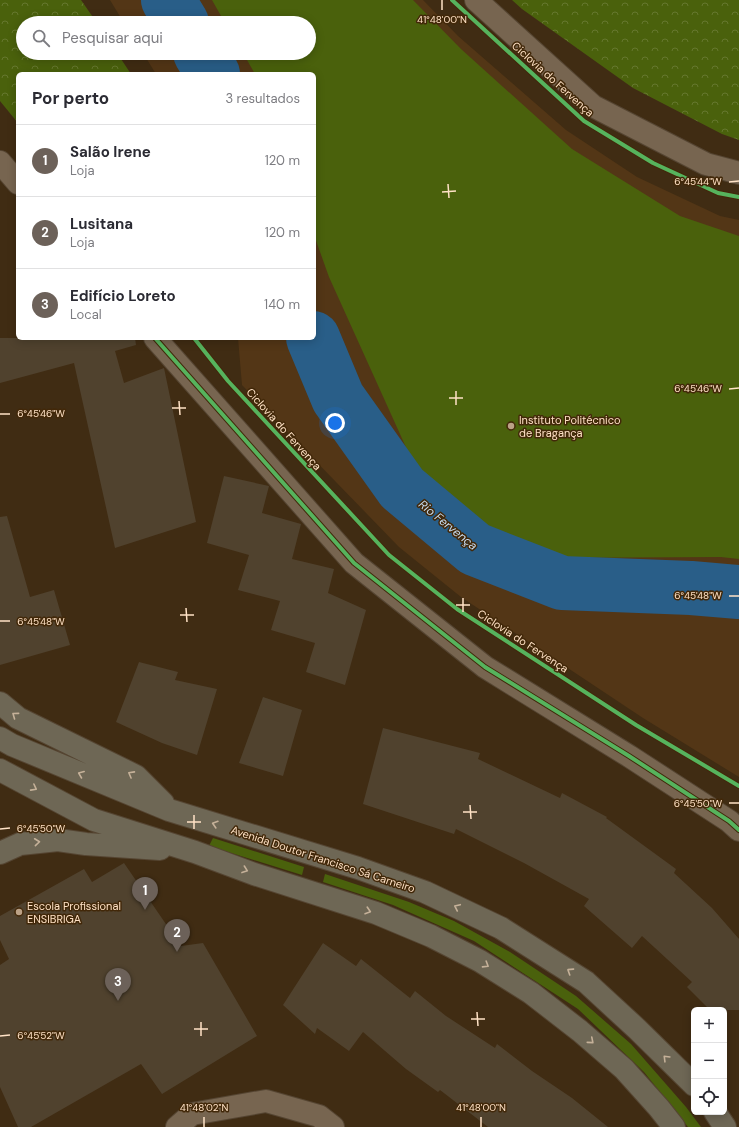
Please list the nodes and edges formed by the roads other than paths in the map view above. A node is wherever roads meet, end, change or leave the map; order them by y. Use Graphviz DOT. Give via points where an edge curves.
graph roads {
  1 [pos="476,0"];
  2 [pos="0,162"];
  3 [pos="739,173"];
  4 [pos="16,181"];
  5 [pos="157,340"];
  6 [pos="0,703"];
  7 [pos="0,738"];
  8 [pos="0,770"];
  9 [pos="169,810"];
  10 [pos="739,830"];
  11 [pos="195,852"];
  12 [pos="0,853"];
  13 [pos="691,1082"];
  14 [pos="717,1115"];
  15 [pos="177,1127"];
  16 [pos="333,1127"];
  17 [pos="674,1127"];
  18 [pos="725,1127"];
  1 -- 3 [label="street" via="593,106 706,164"];
  2 -- 4 [label="street"];
  5 -- 10 [label="street" via="354,563 485,667 629,756"];
  9 -- 6 [label="main road, one-way" via="136,776 18,718"];
  9 -- 7 [label="main road, Avenida Doutor Francisco Sá Carneiro, one-way"];
  8 -- 11 [label="main road, one-way" via="94,820"];
  13 -- 9 [label="main road, Avenida Doutor Francisco Sá Carneiro, one-way" via="586,982 501,928 425,892 363,869"];
  12 -- 11 [label="main road, one-way" via="20,844 58,840"];
  11 -- 17 [label="main road, one-way" via="254,874 376,913 431,936 480,961 531,993 580,1031 624,1069"];
  14 -- 18 [label="main road"];
  15 -- 16 [label="street" via="192,1114 266,1101 319,1116"];
}
